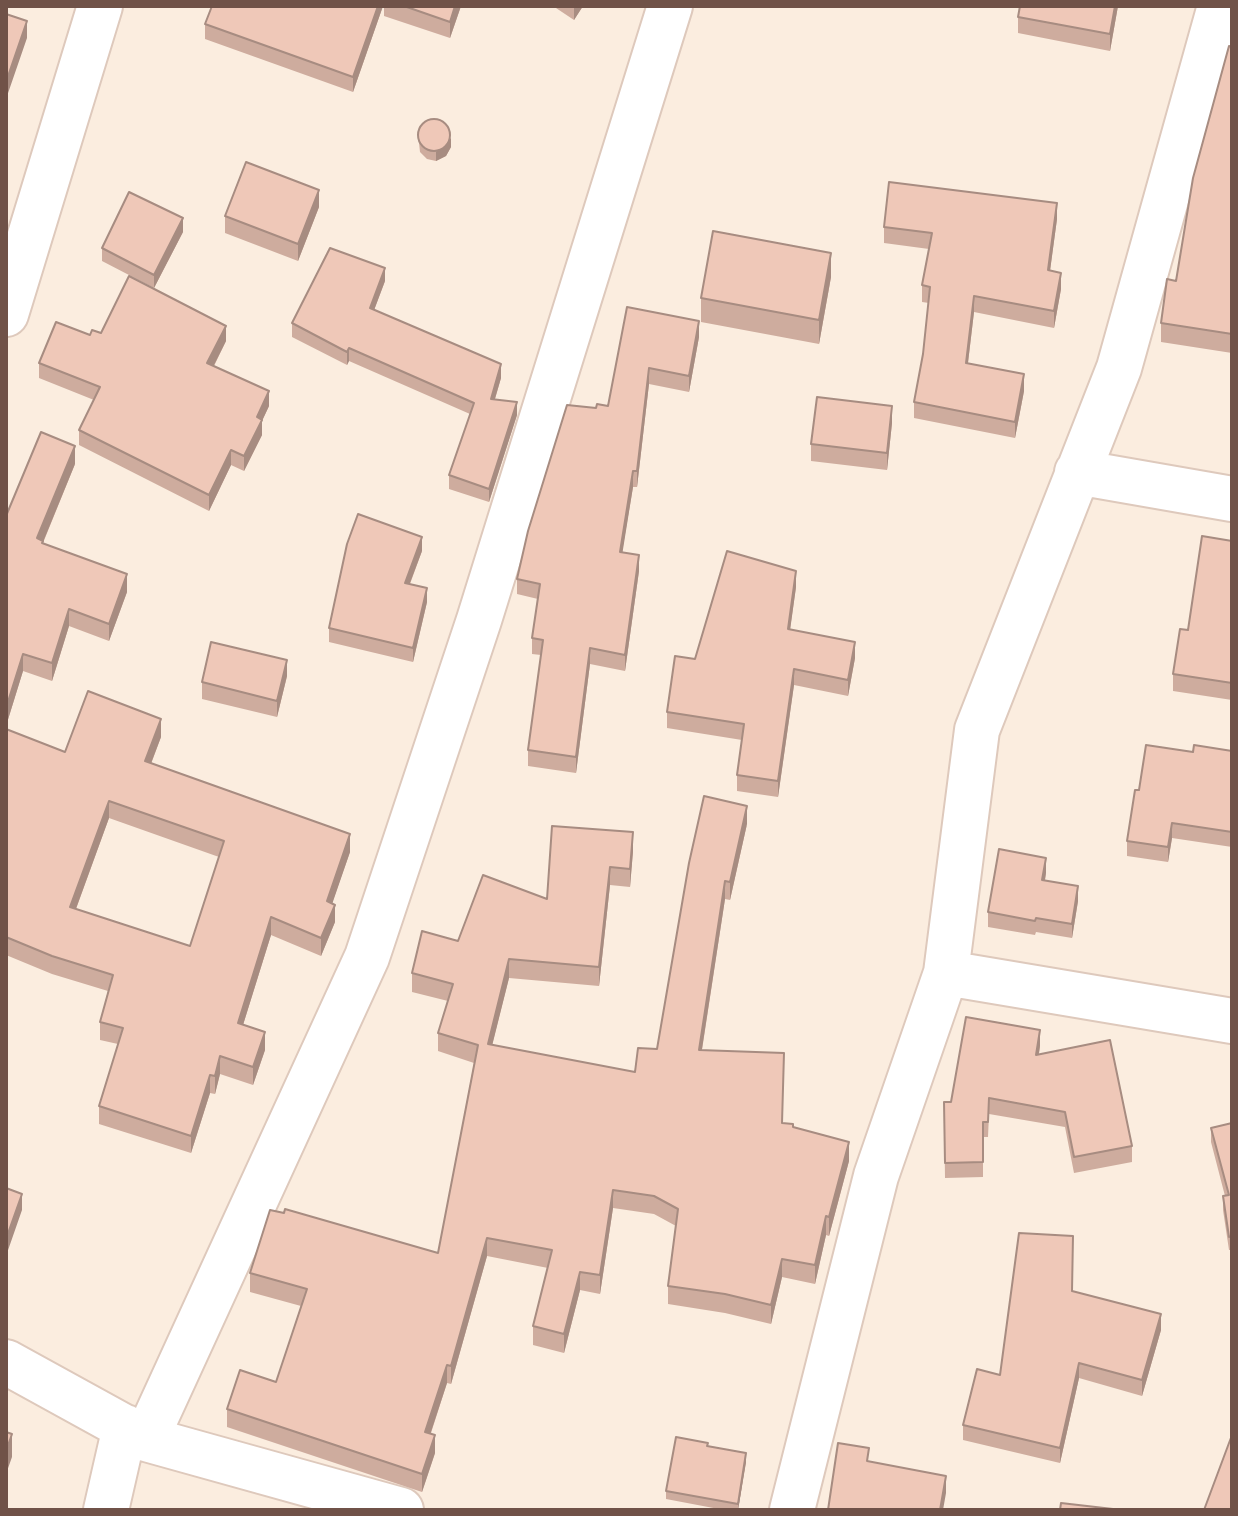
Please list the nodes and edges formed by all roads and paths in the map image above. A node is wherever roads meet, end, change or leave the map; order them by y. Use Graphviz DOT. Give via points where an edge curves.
graph roads {
  1 [pos="100,6"];
  2 [pos="670,6"];
  3 [pos="1220,6"];
  4 [pos="6,314"];
  5 [pos="1077,472"];
  6 [pos="1232,499"];
  7 [pos="946,973"];
  8 [pos="1232,1021"];
  9 [pos="6,1362"];
  10 [pos="135,1433"];
  11 [pos="106,1510"];
  12 [pos="401,1510"];
  13 [pos="792,1510"];
  1 -- 4 [label="street"];
  2 -- 10 [label="street" via="479,620 367,957"];
  3 -- 5 [label="street" via="1119,368"];
  5 -- 6 [label="street"];
  5 -- 7 [label="street" via="977,730"];
  7 -- 8 [label="street"];
  7 -- 13 [label="street" via="876,1176"];
  9 -- 10 [label="street"];
  10 -- 11 [label="street"];
  10 -- 12 [label="street"];
}
